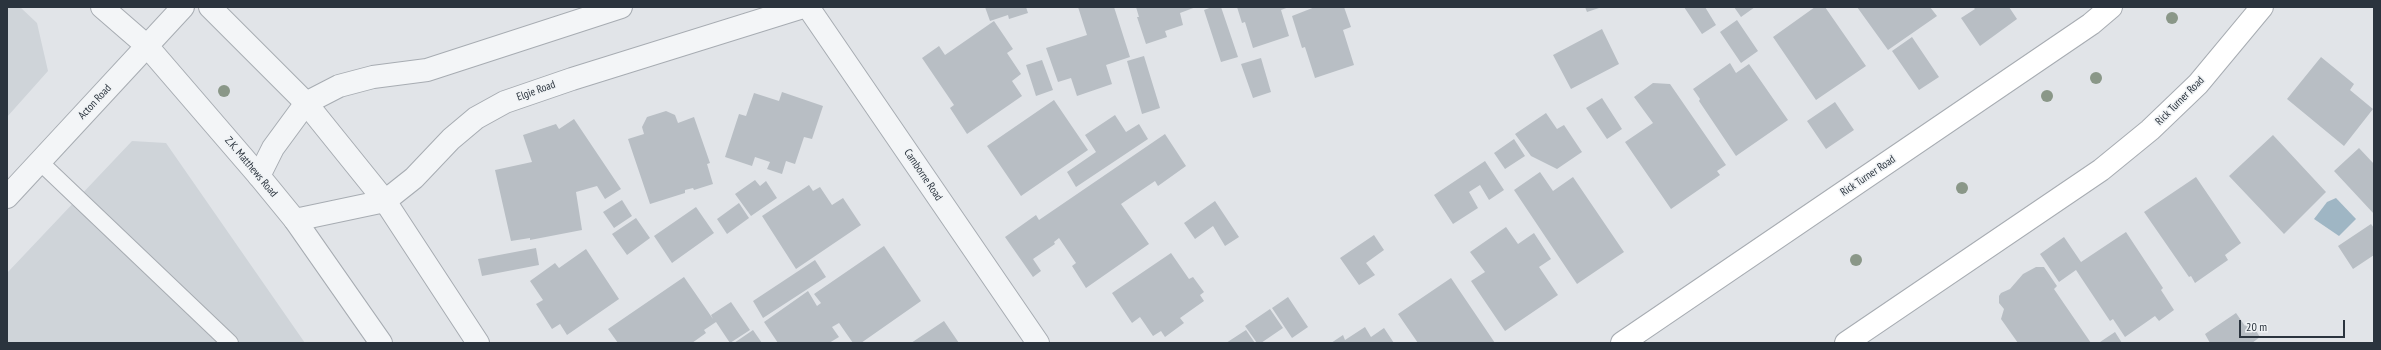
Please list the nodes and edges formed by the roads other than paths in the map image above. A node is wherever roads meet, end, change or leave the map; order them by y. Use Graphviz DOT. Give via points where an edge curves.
graph roads {
  1 [pos="102,7"];
  2 [pos="183,7"];
  3 [pos="210,7"];
  4 [pos="621,7"];
  5 [pos="803,7"];
  6 [pos="808,7"];
  7 [pos="2111,7"];
  8 [pos="2262,7"];
  9 [pos="147,46"];
  10 [pos="306,103"];
  11 [pos="40,162"];
  12 [pos="259,176"];
  13 [pos="7,197"];
  14 [pos="385,201"];
  15 [pos="295,220"];
  16 [pos="230,343"];
  17 [pos="381,343"];
  18 [pos="478,343"];
  19 [pos="1038,343"];
  20 [pos="1622,343"];
  21 [pos="1846,343"];
  1 -- 9 [label="street, Z.K. Matthews Road"];
  2 -- 9 [label="street, Acton Road"];
  3 -- 10 [label="street"];
  4 -- 10 [label="street" via="427,70 339,86"];
  5 -- 14 [label="street, Elgie Road" via="505,102 476,118 451,139 414,178"];
  6 -- 19 [label="street, Camborne Road"];
  7 -- 20 [label="main road, Rick Turner Road" via="2079,32"];
  8 -- 21 [label="main road, Rick Turner Road" via="2198,84 2150,130 2107,165"];
  9 -- 11 [label="street, Acton Road"];
  9 -- 12 [label="street, Z.K. Matthews Road"];
  10 -- 12 [label="street" via="273,148"];
  10 -- 14 [label="street"];
  11 -- 13 [label="street, Acton Road"];
  11 -- 16 [label="lane"];
  12 -- 15 [label="street, Z.K. Matthews Road"];
  14 -- 15 [label="street, Elgie Road"];
  14 -- 18 [label="street"];
  15 -- 17 [label="street, Z.K. Matthews Road"];
}
